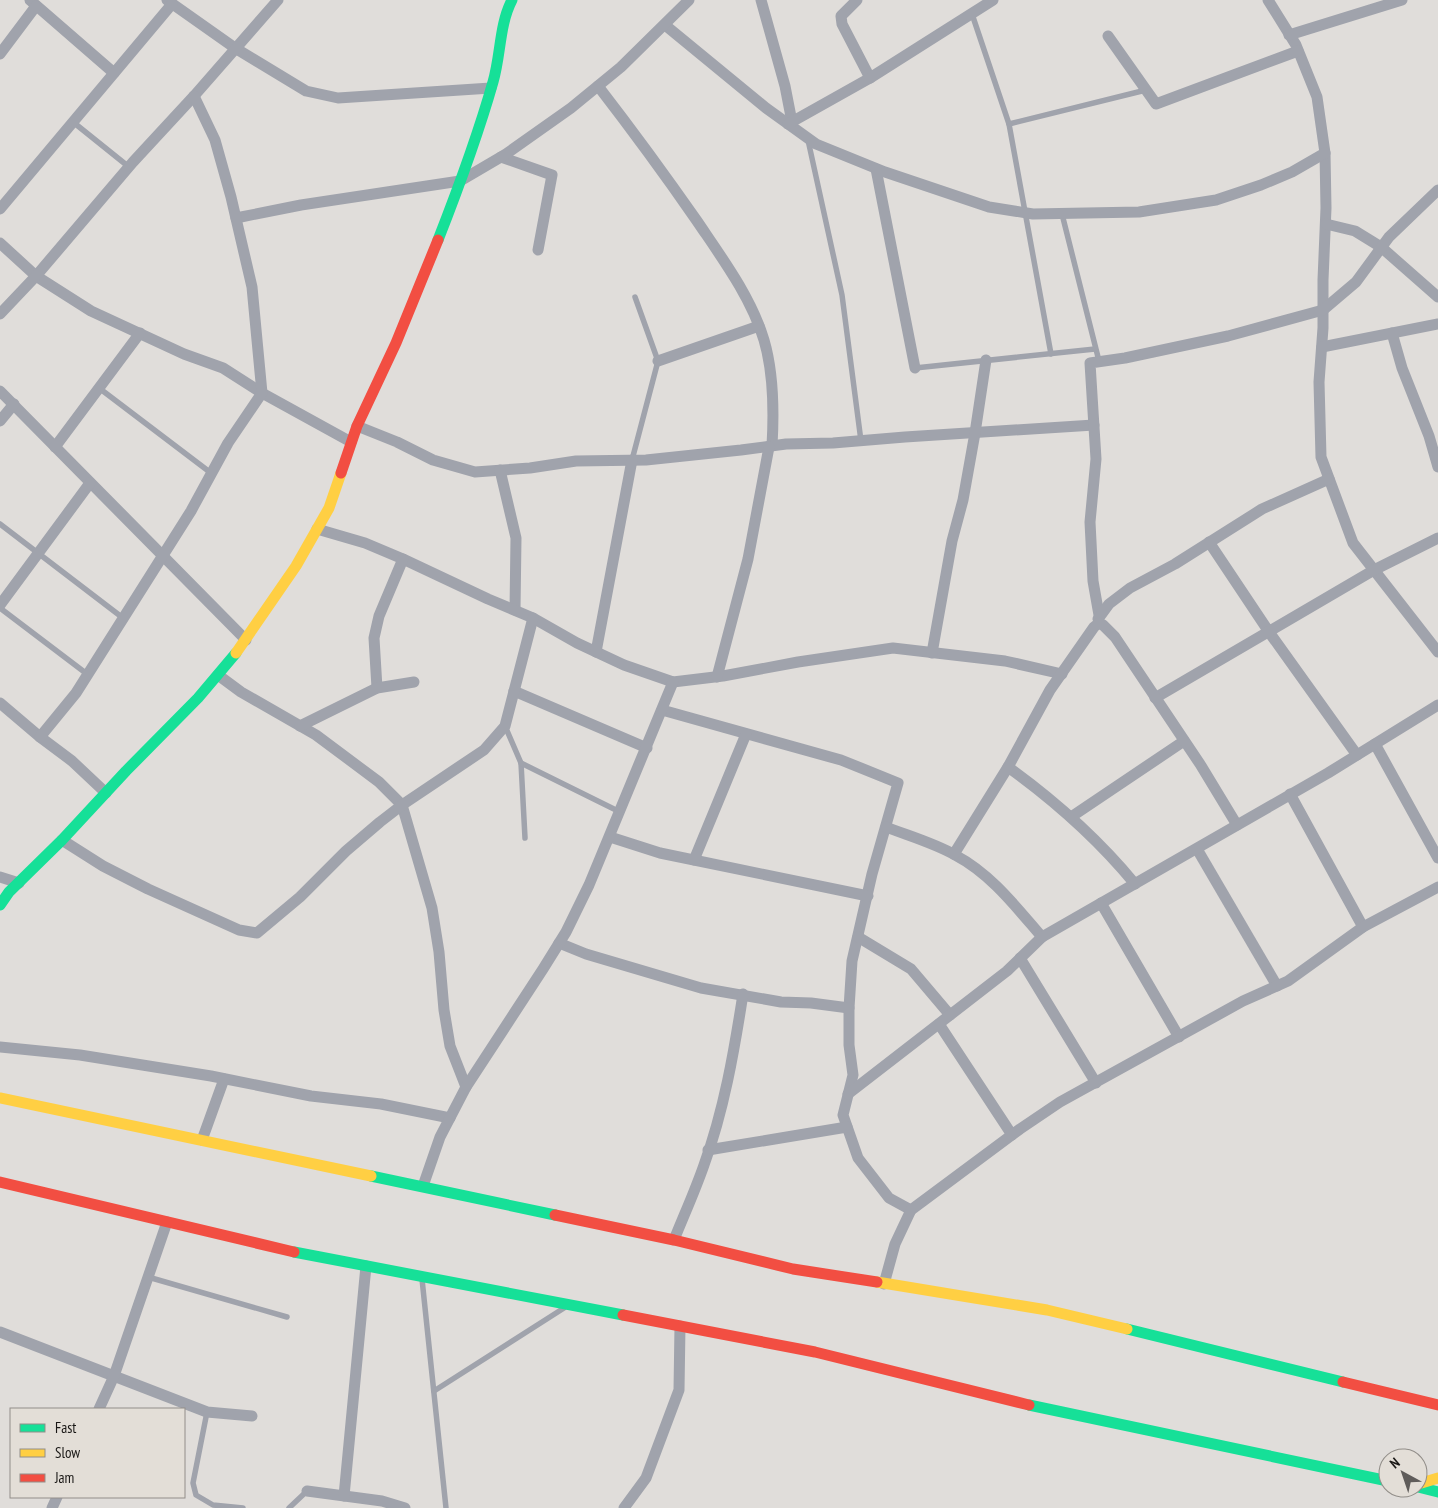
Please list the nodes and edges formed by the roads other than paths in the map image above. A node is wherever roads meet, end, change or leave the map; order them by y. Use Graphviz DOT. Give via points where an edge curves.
graph roads {
  1 [pos="278,0"];
  2 [pos="512,0"];
  3 [pos="689,0"];
  4 [pos="761,0"];
  5 [pos="857,0"];
  6 [pos="993,0"];
  7 [pos="1268,0"];
  8 [pos="1402,0"];
  9 [pos="171,1"];
  10 [pos="33,3"];
  11 [pos="972,14"];
  12 [pos="665,25"];
  13 [pos="1289,34"];
  14 [pos="1108,36"];
  15 [pos="235,48"];
  16 [pos="1298,51"];
  17 [pos="0,54"];
  18 [pos="114,73"];
  19 [pos="870,78"];
  20 [pos="598,86"];
  21 [pos="491,88"];
  22 [pos="1146,90"];
  23 [pos="194,96"];
  24 [pos="72,122"];
  25 [pos="790,123"];
  26 [pos="1009,124"];
  27 [pos="807,137"];
  28 [pos="1325,153"];
  29 [pos="501,157"];
  30 [pos="129,167"];
  31 [pos="876,169"];
  32 [pos="460,181"];
  33 [pos="1438,190"];
  34 [pos="0,209"];
  35 [pos="1025,213"];
  36 [pos="1062,214"];
  37 [pos="236,218"];
  38 [pos="1326,224"];
  39 [pos="0,243"];
  40 [pos="1381,247"];
  41 [pos="538,250"];
  42 [pos="36,276"];
  43 [pos="635,297"];
  44 [pos="1438,297"];
  45 [pos="1323,310"];
  46 [pos="0,314"];
  47 [pos="1438,324"];
  48 [pos="759,326"];
  49 [pos="140,333"];
  50 [pos="1392,333"];
  51 [pos="1322,347"];
  52 [pos="1096,349"];
  53 [pos="1051,354"];
  54 [pos="986,360"];
  55 [pos="658,361"];
  56 [pos="1099,361"];
  57 [pos="915,368"];
  58 [pos="99,388"];
  59 [pos="0,391"];
  60 [pos="262,392"];
  61 [pos="14,404"];
  62 [pos="0,421"];
  63 [pos="1094,425"];
  64 [pos="357,426"];
  65 [pos="975,433"];
  66 [pos="861,441"];
  67 [pos="352,442"];
  68 [pos="770,446"];
  69 [pos="55,447"];
  70 [pos="632,460"];
  71 [pos="1438,466"];
  72 [pos="500,470"];
  73 [pos="211,473"];
  74 [pos="1329,479"];
  75 [pos="90,483"];
  76 [pos="0,524"];
  77 [pos="317,529"];
  78 [pos="1438,538"];
  79 [pos="1209,542"];
  80 [pos="38,553"];
  81 [pos="162,556"];
  82 [pos="403,559"];
  83 [pos="1374,570"];
  84 [pos="0,606"];
  85 [pos="515,610"];
  86 [pos="1099,615"];
  87 [pos="123,618"];
  88 [pos="533,618"];
  89 [pos="1094,627"];
  90 [pos="1269,632"];
  91 [pos="246,640"];
  92 [pos="596,652"];
  93 [pos="1438,652"];
  94 [pos="932,653"];
  95 [pos="87,674"];
  96 [pos="1062,674"];
  97 [pos="218,675"];
  98 [pos="717,677"];
  99 [pos="414,682"];
  100 [pos="673,682"];
  101 [pos="377,688"];
  102 [pos="514,690"];
  103 [pos="1155,698"];
  104 [pos="0,703"];
  105 [pos="1438,705"];
  106 [pos="662,710"];
  107 [pos="300,726"];
  108 [pos="505,726"];
  109 [pos="746,734"];
  110 [pos="40,737"];
  111 [pos="1184,741"];
  112 [pos="1375,744"];
  113 [pos="647,748"];
  114 [pos="1357,755"];
  115 [pos="521,763"];
  116 [pos="1008,767"];
  117 [pos="106,793"];
  118 [pos="1290,794"];
  119 [pos="402,805"];
  120 [pos="620,812"];
  121 [pos="1071,817"];
  122 [pos="1237,825"];
  123 [pos="886,827"];
  124 [pos="610,837"];
  125 [pos="525,838"];
  126 [pos="62,840"];
  127 [pos="1197,849"];
  128 [pos="954,854"];
  129 [pos="1438,858"];
  130 [pos="694,860"];
  131 [pos="0,877"];
  132 [pos="18,883"];
  133 [pos="1135,884"];
  134 [pos="1438,887"];
  135 [pos="868,896"];
  136 [pos="1101,903"];
  137 [pos="0,905"];
  138 [pos="1363,927"];
  139 [pos="858,937"];
  140 [pos="1042,937"];
  141 [pos="559,943"];
  142 [pos="1020,958"];
  143 [pos="1277,986"];
  144 [pos="743,994"];
  145 [pos="849,1008"];
  146 [pos="950,1015"];
  147 [pos="939,1024"];
  148 [pos="1180,1037"];
  149 [pos="0,1047"];
  150 [pos="224,1079"];
  151 [pos="1096,1083"];
  152 [pos="466,1087"];
  153 [pos="848,1094"];
  154 [pos="0,1098"];
  155 [pos="450,1118"];
  156 [pos="847,1127"];
  157 [pos="1012,1135"];
  158 [pos="202,1140"];
  159 [pos="708,1150"];
  160 [pos="0,1182"];
  161 [pos="423,1186"];
  162 [pos="911,1210"];
  163 [pos="167,1222"];
  164 [pos="674,1240"];
  165 [pos="366,1266"];
  166 [pos="148,1276"];
  167 [pos="421,1277"];
  168 [pos="884,1284"];
  169 [pos="569,1305"];
  170 [pos="287,1317"];
  171 [pos="680,1326"];
  172 [pos="2,1337"];
  173 [pos="114,1376"];
  174 [pos="434,1392"];
  175 [pos="1438,1405"];
  176 [pos="99,1408"];
  177 [pos="206,1412"];
  178 [pos="252,1416"];
  179 [pos="1378,1479"];
  180 [pos="307,1491"];
  181 [pos="344,1496"];
  182 [pos="244,1508"];
  183 [pos="289,1508"];
  184 [pos="403,1508"];
  185 [pos="446,1508"];
  186 [pos="624,1508"];
  1 -- 15 [label="street"];
  2 -- 21 [label="main road" via="506,11"];
  3 -- 12 [label="street"];
  4 -- 25 [label="street" via="785,86"];
  5 -- 19 [label="street" via="841,16 842,24"];
  6 -- 11 [label="street"];
  7 -- 13 [label="street"];
  8 -- 13 [label="street"];
  9 -- 15 [label="street"];
  9 -- 18 [label="street"];
  10 -- 17 [label="street"];
  10 -- 18 [label="street"];
  11 -- 19 [label="street"];
  11 -- 26 [label="lane"];
  12 -- 20 [label="street"];
  12 -- 25 [label="street" via="766,108"];
  13 -- 16 [label="street"];
  14 -- 22 [label="street"];
  15 -- 21 [label="street" via="306,91 338,98"];
  15 -- 23 [label="street"];
  16 -- 22 [label="street" via="1156,104"];
  16 -- 28 [label="street" via="1317,97"];
  18 -- 24 [label="street"];
  19 -- 25 [label="street"];
  20 -- 29 [label="street"];
  20 -- 48 [label="street" via="730,270"];
  21 -- 32 [label="main road"];
  22 -- 26 [label="lane"];
  23 -- 30 [label="street"];
  23 -- 37 [label="street" via="215,140"];
  24 -- 30 [label="lane"];
  24 -- 34 [label="street"];
  25 -- 27 [label="street"];
  26 -- 35 [label="lane"];
  27 -- 31 [label="street" via="816,144"];
  27 -- 66 [label="lane" via="842,295"];
  28 -- 36 [label="street" via="1292,172 1216,200 1139,212"];
  28 -- 38 [label="street"];
  29 -- 32 [label="street"];
  29 -- 41 [label="street" via="552,174"];
  30 -- 42 [label="street"];
  31 -- 35 [label="street" via="989,207"];
  31 -- 57 [label="street"];
  32 -- 37 [label="street" via="338,198"];
  32 -- 64 [label="main road" via="396,343"];
  33 -- 40 [label="street"];
  35 -- 36 [label="street"];
  35 -- 53 [label="lane"];
  36 -- 52 [label="lane"];
  37 -- 60 [label="street" via="252,286"];
  38 -- 40 [label="street" via="1355,231"];
  38 -- 45 [label="street"];
  39 -- 42 [label="street"];
  40 -- 44 [label="street"];
  40 -- 45 [label="street" via="1356,282"];
  42 -- 46 [label="street"];
  42 -- 49 [label="street" via="91,311"];
  43 -- 55 [label="lane"];
  45 -- 51 [label="street"];
  45 -- 56 [label="street" via="1228,336"];
  47 -- 50 [label="street"];
  48 -- 55 [label="street"];
  48 -- 68 [label="street" via="772,383"];
  49 -- 58 [label="street"];
  49 -- 60 [label="street" via="223,368"];
  50 -- 51 [label="street"];
  50 -- 71 [label="street"];
  51 -- 74 [label="street" via="1322,457"];
  52 -- 53 [label="lane"];
  52 -- 56 [label="lane"];
  53 -- 54 [label="lane"];
  54 -- 57 [label="lane"];
  54 -- 65 [label="street"];
  55 -- 70 [label="lane"];
  56 -- 63 [label="street" via="1090,363"];
  58 -- 69 [label="street"];
  58 -- 73 [label="lane"];
  59 -- 61 [label="street"];
  60 -- 67 [label="street"];
  60 -- 73 [label="street"];
  61 -- 62 [label="street"];
  61 -- 69 [label="street"];
  63 -- 65 [label="street"];
  63 -- 86 [label="street" via="1096,459 1090,522 1093,581"];
  64 -- 67 [label="main road"];
  64 -- 72 [label="street" via="433,460 475,472"];
  65 -- 66 [label="street"];
  65 -- 94 [label="street"];
  66 -- 68 [label="street"];
  67 -- 77 [label="main road"];
  68 -- 70 [label="street"];
  68 -- 98 [label="street" via="748,559"];
  69 -- 75 [label="street"];
  70 -- 72 [label="street" via="576,461"];
  70 -- 92 [label="street"];
  72 -- 85 [label="street" via="516,538"];
  73 -- 81 [label="street"];
  74 -- 79 [label="street" via="1262,509"];
  74 -- 83 [label="street" via="1352,543"];
  75 -- 80 [label="street"];
  75 -- 81 [label="street"];
  76 -- 80 [label="lane"];
  77 -- 82 [label="street" via="365,543"];
  77 -- 91 [label="main road"];
  78 -- 83 [label="street"];
  79 -- 86 [label="street" via="1130,588"];
  79 -- 90 [label="street"];
  80 -- 84 [label="street"];
  80 -- 87 [label="lane"];
  81 -- 87 [label="street"];
  81 -- 91 [label="street"];
  82 -- 85 [label="street"];
  82 -- 101 [label="street" via="379,616 374,638"];
  83 -- 90 [label="street"];
  83 -- 93 [label="street"];
  84 -- 95 [label="lane"];
  85 -- 88 [label="street"];
  86 -- 89 [label="street"];
  87 -- 95 [label="street"];
  88 -- 92 [label="street"];
  88 -- 102 [label="street"];
  89 -- 96 [label="street"];
  89 -- 103 [label="street" via="1099,623 1108,630"];
  90 -- 103 [label="street"];
  90 -- 114 [label="street"];
  91 -- 97 [label="main road"];
  92 -- 100 [label="street"];
  94 -- 96 [label="street" via="1005,661"];
  94 -- 98 [label="street" via="893,648"];
  95 -- 110 [label="street" via="76,693"];
  96 -- 116 [label="street"];
  97 -- 107 [label="street"];
  97 -- 117 [label="main road"];
  98 -- 100 [label="street"];
  99 -- 101 [label="street"];
  100 -- 106 [label="street"];
  101 -- 107 [label="street"];
  102 -- 108 [label="street"];
  102 -- 113 [label="street"];
  103 -- 111 [label="street"];
  104 -- 110 [label="street"];
  105 -- 112 [label="street"];
  106 -- 109 [label="street"];
  106 -- 113 [label="street"];
  107 -- 119 [label="street" via="379,782"];
  108 -- 115 [label="lane"];
  108 -- 119 [label="street" via="484,750"];
  109 -- 123 [label="street" via="841,760 898,783"];
  109 -- 130 [label="street"];
  110 -- 117 [label="street"];
  111 -- 121 [label="street"];
  111 -- 122 [label="street"];
  112 -- 114 [label="street"];
  112 -- 129 [label="street"];
  113 -- 120 [label="street"];
  114 -- 118 [label="street"];
  115 -- 120 [label="lane"];
  115 -- 125 [label="lane"];
  116 -- 121 [label="street"];
  116 -- 128 [label="street"];
  117 -- 126 [label="main road"];
  118 -- 122 [label="street"];
  118 -- 138 [label="street"];
  119 -- 126 [label="street" via="346,851 300,898 257,933 239,930 148,889"];
  119 -- 152 [label="street" via="432,908 450,1046"];
  120 -- 124 [label="street"];
  121 -- 133 [label="street"];
  122 -- 127 [label="street"];
  123 -- 128 [label="street"];
  123 -- 135 [label="street"];
  124 -- 130 [label="street"];
  124 -- 141 [label="street"];
  126 -- 132 [label="main road"];
  127 -- 133 [label="street"];
  127 -- 143 [label="street"];
  128 -- 140 [label="street" via="998,887"];
  130 -- 135 [label="street"];
  131 -- 132 [label="street"];
  132 -- 137 [label="main road"];
  133 -- 136 [label="street"];
  134 -- 138 [label="street"];
  135 -- 139 [label="street"];
  136 -- 140 [label="street"];
  136 -- 148 [label="street"];
  138 -- 143 [label="street"];
  139 -- 145 [label="street" via="852,961"];
  139 -- 146 [label="street" via="911,969"];
  140 -- 142 [label="street"];
  141 -- 144 [label="street" via="701,988"];
  141 -- 152 [label="street"];
  142 -- 146 [label="street"];
  142 -- 151 [label="street"];
  143 -- 148 [label="street"];
  144 -- 145 [label="street" via="781,1002"];
  144 -- 159 [label="street" via="733,1058"];
  145 -- 153 [label="street" via="853,1075"];
  146 -- 147 [label="street"];
  147 -- 153 [label="street"];
  147 -- 157 [label="street"];
  148 -- 151 [label="street"];
  149 -- 150 [label="street" via="80,1055"];
  150 -- 155 [label="street"];
  150 -- 158 [label="street"];
  151 -- 157 [label="street" via="1060,1102"];
  152 -- 155 [label="street"];
  153 -- 156 [label="street" via="842,1115"];
  154 -- 158 [label="main road"];
  155 -- 161 [label="street"];
  156 -- 159 [label="street"];
  156 -- 162 [label="street" via="858,1158 889,1198"];
  157 -- 162 [label="street"];
  158 -- 161 [label="main road"];
  159 -- 164 [label="street"];
  160 -- 163 [label="main road"];
  161 -- 164 [label="main road"];
  162 -- 168 [label="street" via="895,1244"];
  163 -- 165 [label="main road"];
  163 -- 166 [label="street"];
  164 -- 168 [label="main road" via="793,1269"];
  165 -- 167 [label="main road"];
  165 -- 181 [label="street"];
  166 -- 170 [label="lane"];
  166 -- 173 [label="street"];
  167 -- 169 [label="main road"];
  167 -- 174 [label="lane"];
  168 -- 175 [label="main road" via="1047,1310"];
  169 -- 171 [label="main road"];
  169 -- 174 [label="lane"];
  171 -- 179 [label="main road" via="815,1352 1009,1400"];
  171 -- 186 [label="street" via="678,1390 646,1478"];
  172 -- 173 [label="street"];
  173 -- 176 [label="street"];
  173 -- 177 [label="street"];
  174 -- 185 [label="lane"];
  177 -- 178 [label="street"];
  177 -- 182 [label="lane" via="193,1483 196,1496 213,1505"];
  180 -- 181 [label="street"];
  180 -- 183 [label="lane"];
  181 -- 184 [label="street" via="382,1500"];
}
